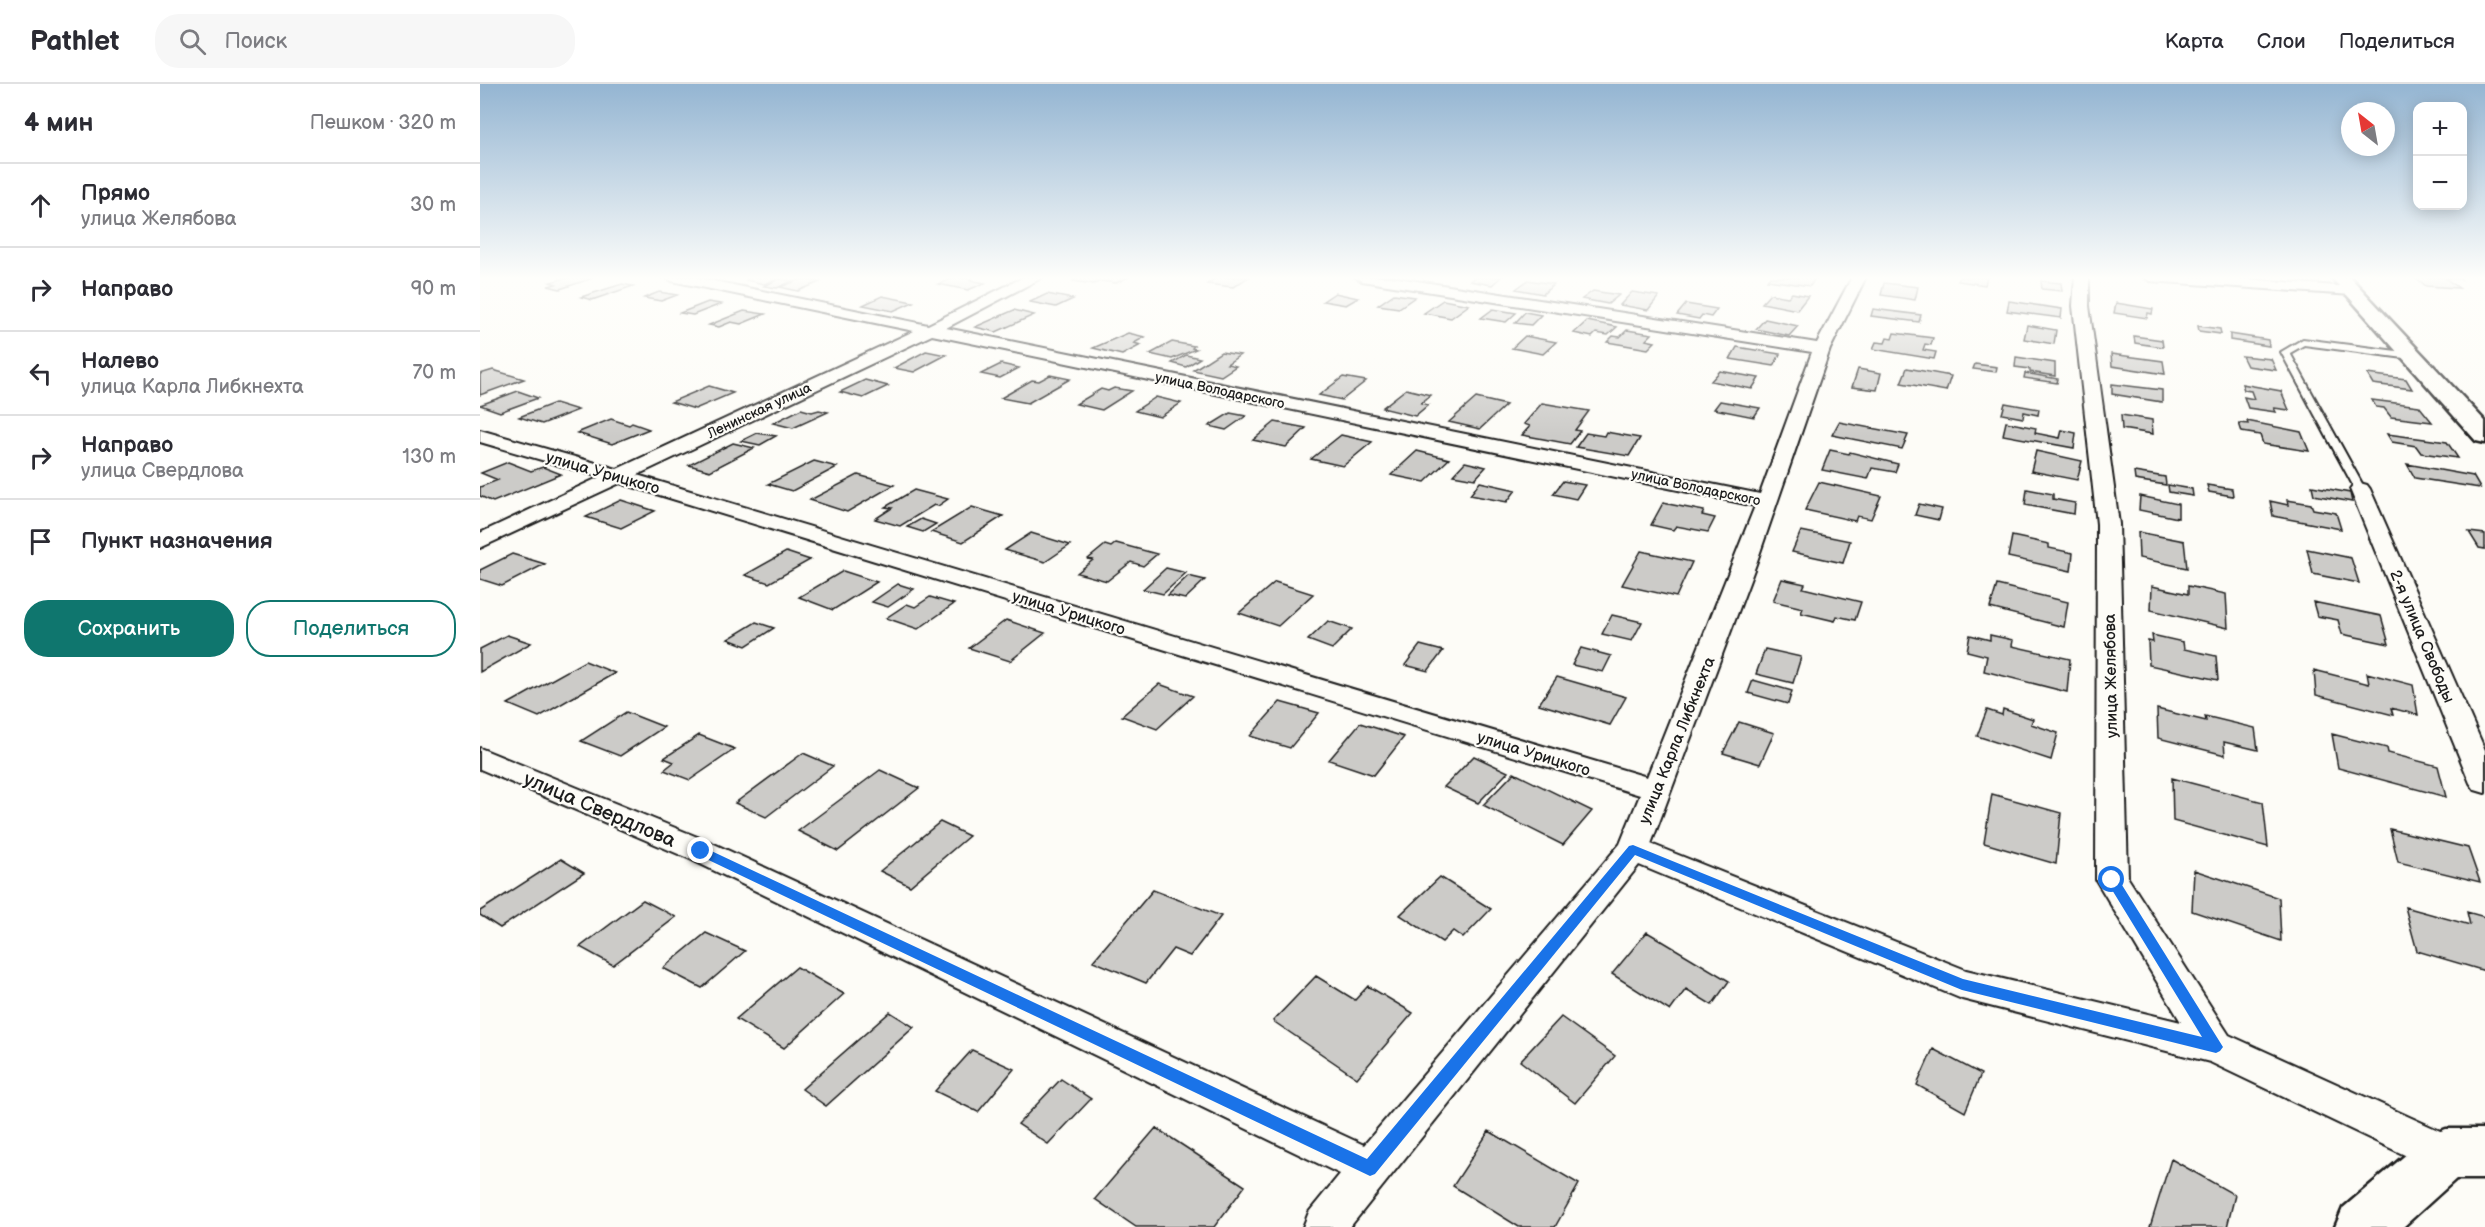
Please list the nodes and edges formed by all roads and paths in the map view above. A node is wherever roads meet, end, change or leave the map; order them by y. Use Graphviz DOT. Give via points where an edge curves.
graph roads {
  1 [pos="930,330"];
  2 [pos="932,330"];
  3 [pos="1703,330"];
  4 [pos="1832,330"];
  5 [pos="2084,330"];
  6 [pos="2388,330"];
  7 [pos="1822,349"];
  8 [pos="2412,356"];
  9 [pos="480,436"];
  10 [pos="2485,436"];
  11 [pos="618,476"];
  12 [pos="2360,489"];
  13 [pos="1768,502"];
  14 [pos="480,542"];
  15 [pos="480,758"];
  16 [pos="2485,783"];
  17 [pos="1657,790"];
  18 [pos="1633,850"];
  19 [pos="2216,1047"];
  20 [pos="2466,1154"];
  21 [pos="1370,1168"];
  22 [pos="1324,1227"];
  23 [pos="2362,1227"];
  1 -- 11 [label="street, Ленинская улица"];
  2 -- 13 [label="street, улица Володарского"];
  3 -- 7 [label="street"];
  4 -- 7 [label="street, улица Карла Либкнехта"];
  5 -- 19 [label="street, улица Желябова" via="2108,524 2112,880"];
  6 -- 8 [label="street"];
  7 -- 13 [label="street, улица Карла Либкнехта"];
  8 -- 10 [label="street"];
  8 -- 12 [label="lane" via="2303,342 2285,352"];
  9 -- 11 [label="street, улица Урицкого"];
  11 -- 14 [label="street, Ленинская улица"];
  11 -- 17 [label="street, улица Урицкого"];
  12 -- 16 [label="street, 2-я улица Свободы"];
  13 -- 17 [label="street, улица Карла Либкнехта"];
  15 -- 21 [label="street, улица Свердлова" via="701,851"];
  17 -- 18 [label="street, улица Карла Либкнехта"];
  18 -- 19 [label="street" via="1962,984"];
  18 -- 21 [label="street, улица Карла Либкнехта"];
  19 -- 20 [label="street"];
  20 -- 23 [label="street"];
  21 -- 22 [label="street, улица Карла Либкнехта"];
}
